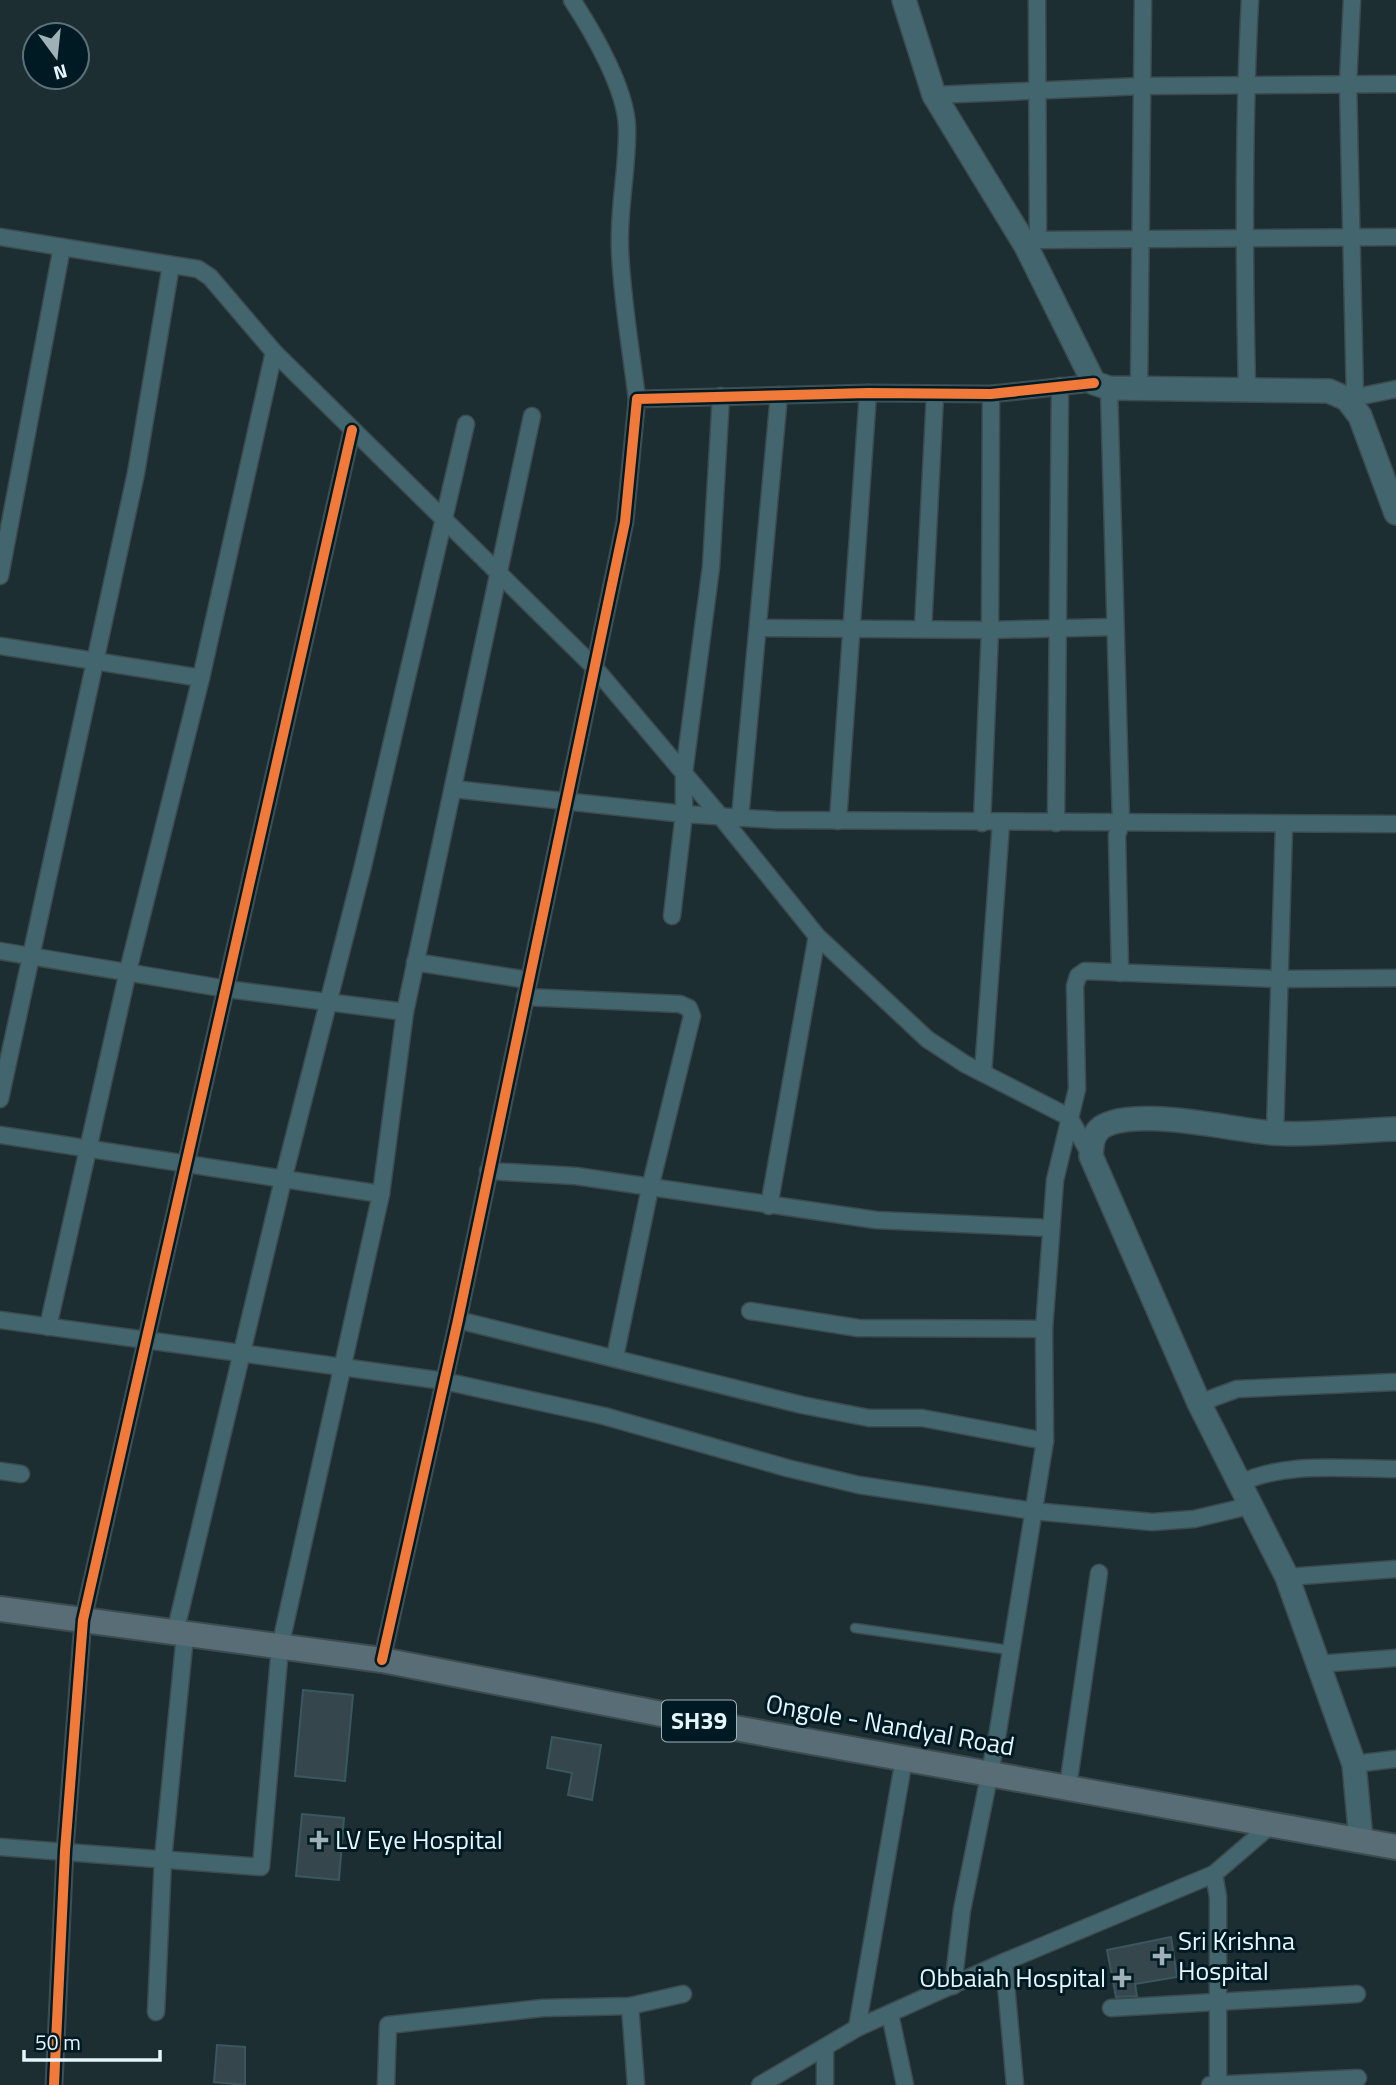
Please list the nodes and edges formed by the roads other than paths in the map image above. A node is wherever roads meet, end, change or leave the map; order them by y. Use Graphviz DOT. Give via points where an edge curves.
graph roads {
  1 [pos="572,0"];
  2 [pos="904,0"];
  3 [pos="1037,0"];
  4 [pos="1143,0"];
  5 [pos="1250,0"];
  6 [pos="1352,0"];
  7 [pos="1348,83"];
  8 [pos="1396,84"];
  9 [pos="1245,85"];
  10 [pos="1143,86"];
  11 [pos="1037,89"];
  12 [pos="934,95"];
  13 [pos="0,237"];
  14 [pos="1396,237"];
  15 [pos="1141,238"];
  16 [pos="1349,238"];
  17 [pos="1244,240"];
  18 [pos="1032,243"];
  19 [pos="62,247"];
  20 [pos="171,265"];
  21 [pos="274,352"];
  22 [pos="1102,385"];
  23 [pos="1060,386"];
  24 [pos="1139,388"];
  25 [pos="1247,389"];
  26 [pos="1396,389"];
  27 [pos="867,393"];
  28 [pos="991,394"];
  29 [pos="779,395"];
  30 [pos="935,395"];
  31 [pos="721,396"];
  32 [pos="1351,398"];
  33 [pos="637,399"];
  34 [pos="532,416"];
  35 [pos="466,424"];
  36 [pos="352,430"];
  37 [pos="1390,479"];
  38 [pos="1396,513"];
  39 [pos="443,515"];
  40 [pos="501,573"];
  41 [pos="0,576"];
  42 [pos="1115,627"];
  43 [pos="759,628"];
  44 [pos="852,628"];
  45 [pos="1058,628"];
  46 [pos="923,629"];
  47 [pos="990,630"];
  48 [pos="0,646"];
  49 [pos="96,662"];
  50 [pos="594,667"];
  51 [pos="201,678"];
  52 [pos="684,773"];
  53 [pos="453,789"];
  54 [pos="565,801"];
  55 [pos="684,814"];
  56 [pos="721,817"];
  57 [pos="740,818"];
  58 [pos="838,821"];
  59 [pos="982,823"];
  60 [pos="1001,823"];
  61 [pos="1056,823"];
  62 [pos="1121,824"];
  63 [pos="1396,824"];
  64 [pos="1284,825"];
  65 [pos="672,916"];
  66 [pos="817,936"];
  67 [pos="0,951"];
  68 [pos="29,956"];
  69 [pos="415,962"];
  70 [pos="128,971"];
  71 [pos="1120,973"];
  72 [pos="1396,978"];
  73 [pos="1281,979"];
  74 [pos="528,980"];
  75 [pos="227,989"];
  76 [pos="525,997"];
  77 [pos="328,1003"];
  78 [pos="405,1012"];
  79 [pos="983,1073"];
  80 [pos="0,1099"];
  81 [pos="1069,1117"];
  82 [pos="1396,1129"];
  83 [pos="1275,1133"];
  84 [pos="0,1135"];
  85 [pos="86,1148"];
  86 [pos="1091,1156"];
  87 [pos="185,1163"];
  88 [pos="488,1171"];
  89 [pos="283,1180"];
  90 [pos="650,1188"];
  91 [pos="381,1194"];
  92 [pos="769,1206"];
  93 [pos="1051,1228"];
  94 [pos="750,1311"];
  95 [pos="0,1320"];
  96 [pos="458,1320"];
  97 [pos="48,1326"];
  98 [pos="1044,1329"];
  99 [pos="145,1342"];
  100 [pos="243,1356"];
  101 [pos="615,1357"];
  102 [pos="343,1369"];
  103 [pos="444,1381"];
  104 [pos="1396,1382"];
  105 [pos="1199,1403"];
  106 [pos="1045,1441"];
  107 [pos="1396,1469"];
  108 [pos="0,1471"];
  109 [pos="21,1474"];
  110 [pos="1238,1483"];
  111 [pos="1249,1506"];
  112 [pos="1033,1511"];
  113 [pos="1396,1569"];
  114 [pos="1099,1573"];
  115 [pos="1287,1577"];
  116 [pos="0,1609"];
  117 [pos="83,1620"];
  118 [pos="855,1628"];
  119 [pos="180,1634"];
  120 [pos="280,1647"];
  121 [pos="1009,1650"];
  122 [pos="1396,1658"];
  123 [pos="382,1660"];
  124 [pos="1318,1664"];
  125 [pos="904,1759"];
  126 [pos="1396,1759"];
  127 [pos="1354,1764"];
  128 [pos="988,1773"];
  129 [pos="1068,1786"];
  130 [pos="1271,1825"];
  131 [pos="1361,1840"];
  132 [pos="0,1847"];
  133 [pos="1396,1847"];
  134 [pos="65,1851"];
  135 [pos="163,1859"];
  136 [pos="1213,1874"];
  137 [pos="1004,1962"];
  138 [pos="953,1986"];
  139 [pos="683,1994"];
  140 [pos="1357,1994"];
  141 [pos="1219,2000"];
  142 [pos="630,2006"];
  143 [pos="1111,2008"];
  144 [pos="156,2012"];
  145 [pos="890,2014"];
  146 [pos="857,2028"];
  147 [pos="825,2047"];
  148 [pos="1358,2078"];
  149 [pos="54,2085"];
  150 [pos="386,2085"];
  151 [pos="636,2085"];
  152 [pos="760,2085"];
  153 [pos="825,2085"];
  154 [pos="905,2085"];
  155 [pos="1015,2085"];
  156 [pos="1207,2085"];
  157 [pos="1218,2085"];
  1 -- 33 [label="street" via="596,38 625,110 620,252"];
  2 -- 12 [label="main road"];
  3 -- 11 [label="street"];
  4 -- 10 [label="street"];
  5 -- 9 [label="street"];
  6 -- 7 [label="street"];
  7 -- 8 [label="street"];
  7 -- 9 [label="street"];
  7 -- 16 [label="street"];
  9 -- 10 [label="street"];
  9 -- 17 [label="street"];
  10 -- 11 [label="street"];
  10 -- 15 [label="street"];
  11 -- 12 [label="street"];
  11 -- 18 [label="street"];
  12 -- 18 [label="main road"];
  13 -- 19 [label="street"];
  14 -- 16 [label="street"];
  15 -- 17 [label="street"];
  15 -- 18 [label="street"];
  15 -- 24 [label="street"];
  16 -- 17 [label="street"];
  16 -- 32 [label="street"];
  17 -- 25 [label="street"];
  18 -- 22 [label="main road"];
  19 -- 20 [label="street"];
  19 -- 41 [label="street"];
  20 -- 21 [label="street" via="198,269 210,277"];
  20 -- 49 [label="street" via="136,473"];
  21 -- 36 [label="street"];
  21 -- 51 [label="street"];
  22 -- 23 [label="street"];
  22 -- 24 [label="main road"];
  22 -- 42 [label="street"];
  23 -- 28 [label="street"];
  23 -- 45 [label="street"];
  24 -- 25 [label="main road"];
  25 -- 32 [label="main road" via="1329,391"];
  26 -- 32 [label="street"];
  27 -- 29 [label="street"];
  27 -- 30 [label="street"];
  27 -- 44 [label="street"];
  28 -- 30 [label="street"];
  28 -- 47 [label="street"];
  29 -- 31 [label="street"];
  29 -- 43 [label="street"];
  30 -- 46 [label="street"];
  31 -- 33 [label="street"];
  31 -- 52 [label="street" via="711,567"];
  32 -- 37 [label="main road"];
  33 -- 50 [label="street" via="625,522"];
  34 -- 40 [label="street"];
  35 -- 39 [label="street"];
  36 -- 39 [label="street"];
  36 -- 75 [label="street"];
  37 -- 38 [label="main road"];
  39 -- 40 [label="street"];
  39 -- 77 [label="street"];
  40 -- 50 [label="street"];
  40 -- 53 [label="street"];
  42 -- 45 [label="street"];
  42 -- 62 [label="street"];
  43 -- 44 [label="street"];
  43 -- 57 [label="street"];
  44 -- 46 [label="street"];
  44 -- 58 [label="street"];
  45 -- 47 [label="street"];
  45 -- 61 [label="street"];
  46 -- 47 [label="street"];
  47 -- 59 [label="street"];
  48 -- 49 [label="street"];
  49 -- 51 [label="street"];
  49 -- 68 [label="street"];
  50 -- 52 [label="street"];
  50 -- 54 [label="street"];
  51 -- 70 [label="street"];
  52 -- 55 [label="street"];
  52 -- 56 [label="street"];
  53 -- 54 [label="street"];
  53 -- 69 [label="street"];
  54 -- 55 [label="street"];
  54 -- 74 [label="street"];
  55 -- 56 [label="street"];
  55 -- 65 [label="street"];
  56 -- 57 [label="street"];
  56 -- 66 [label="street"];
  57 -- 58 [label="street"];
  58 -- 59 [label="street"];
  59 -- 60 [label="street"];
  60 -- 61 [label="street"];
  60 -- 79 [label="street"];
  61 -- 62 [label="street"];
  62 -- 64 [label="street"];
  62 -- 71 [label="street" via="1117,835"];
  63 -- 64 [label="street"];
  64 -- 73 [label="street"];
  66 -- 79 [label="street" via="927,1040"];
  66 -- 92 [label="street"];
  67 -- 68 [label="street"];
  68 -- 70 [label="street"];
  68 -- 80 [label="street"];
  69 -- 74 [label="street"];
  69 -- 78 [label="street"];
  70 -- 75 [label="street"];
  70 -- 85 [label="street"];
  71 -- 73 [label="street"];
  71 -- 81 [label="street" via="1085,971 1078,976 1076,1089"];
  72 -- 73 [label="street"];
  73 -- 83 [label="street"];
  74 -- 76 [label="street"];
  75 -- 77 [label="street"];
  75 -- 87 [label="street"];
  76 -- 88 [label="street"];
  76 -- 90 [label="street" via="680,1004 689,1009 692,1016"];
  77 -- 78 [label="street"];
  77 -- 89 [label="street"];
  78 -- 91 [label="street"];
  79 -- 81 [label="street"];
  81 -- 86 [label="street"];
  81 -- 93 [label="street" via="1055,1180"];
  82 -- 83 [label="main road"];
  83 -- 86 [label="main road" via="1129,1120 1101,1128 1093,1138"];
  84 -- 85 [label="street"];
  85 -- 87 [label="street"];
  85 -- 97 [label="street"];
  86 -- 105 [label="main road"];
  87 -- 89 [label="street"];
  87 -- 99 [label="street"];
  88 -- 90 [label="street" via="576,1176"];
  88 -- 96 [label="street"];
  89 -- 91 [label="street"];
  89 -- 100 [label="street"];
  90 -- 92 [label="street"];
  90 -- 101 [label="street"];
  91 -- 102 [label="street"];
  92 -- 93 [label="street" via="876,1220"];
  93 -- 98 [label="street"];
  94 -- 98 [label="street" via="858,1328"];
  95 -- 97 [label="street"];
  96 -- 101 [label="street"];
  96 -- 103 [label="street"];
  97 -- 99 [label="street"];
  98 -- 106 [label="street"];
  99 -- 100 [label="street"];
  99 -- 117 [label="street"];
  100 -- 102 [label="street"];
  100 -- 119 [label="street"];
  101 -- 106 [label="street" via="829,1411 869,1418 922,1418"];
  102 -- 103 [label="street"];
  102 -- 120 [label="street"];
  103 -- 112 [label="street" via="604,1416 847,1482"];
  103 -- 123 [label="street"];
  104 -- 105 [label="street" via="1237,1389"];
  105 -- 110 [label="main road"];
  106 -- 112 [label="street"];
  107 -- 110 [label="street" via="1299,1469 1258,1474"];
  108 -- 109 [label="street"];
  110 -- 111 [label="main road"];
  111 -- 112 [label="street" via="1194,1519 1152,1522"];
  111 -- 115 [label="main road"];
  112 -- 121 [label="street"];
  113 -- 115 [label="street"];
  114 -- 129 [label="street"];
  115 -- 124 [label="main road"];
  116 -- 117 [label="main road, Ongole - Nandyal Road / SH39"];
  117 -- 119 [label="main road, Ongole - Nandyal Road / SH39"];
  117 -- 134 [label="street"];
  118 -- 121 [label="lane"];
  119 -- 120 [label="main road, Ongole - Nandyal Road / SH39"];
  119 -- 135 [label="street"];
  120 -- 123 [label="main road, Ongole - Nandyal Road / SH39"];
  120 -- 135 [label="street" via="261,1867"];
  121 -- 128 [label="street"];
  122 -- 124 [label="street"];
  123 -- 125 [label="main road, Ongole - Nandyal Road / SH39"];
  124 -- 127 [label="main road"];
  125 -- 128 [label="main road, Ongole - Nandyal Road / SH39"];
  125 -- 146 [label="street"];
  126 -- 127 [label="street"];
  127 -- 131 [label="main road"];
  128 -- 129 [label="main road, Ongole - Nandyal Road / SH39"];
  128 -- 138 [label="street"];
  129 -- 130 [label="main road, Ongole - Nandyal Road / SH39"];
  130 -- 131 [label="main road, Ongole - Nandyal Road / SH39"];
  130 -- 136 [label="street"];
  131 -- 133 [label="main road, Ongole - Nandyal Road / SH39"];
  132 -- 134 [label="street"];
  134 -- 135 [label="street"];
  134 -- 149 [label="street"];
  135 -- 144 [label="street"];
  136 -- 137 [label="street"];
  136 -- 141 [label="street" via="1218,1897"];
  137 -- 138 [label="street"];
  137 -- 155 [label="street"];
  138 -- 145 [label="street"];
  139 -- 142 [label="street"];
  140 -- 141 [label="street"];
  141 -- 143 [label="street"];
  141 -- 157 [label="street"];
  142 -- 150 [label="street" via="543,2008 388,2025"];
  142 -- 151 [label="street"];
  145 -- 146 [label="street"];
  145 -- 154 [label="street"];
  146 -- 147 [label="street"];
  147 -- 152 [label="street"];
  147 -- 153 [label="street"];
  148 -- 157 [label="street"];
  156 -- 157 [label="street"];
}
